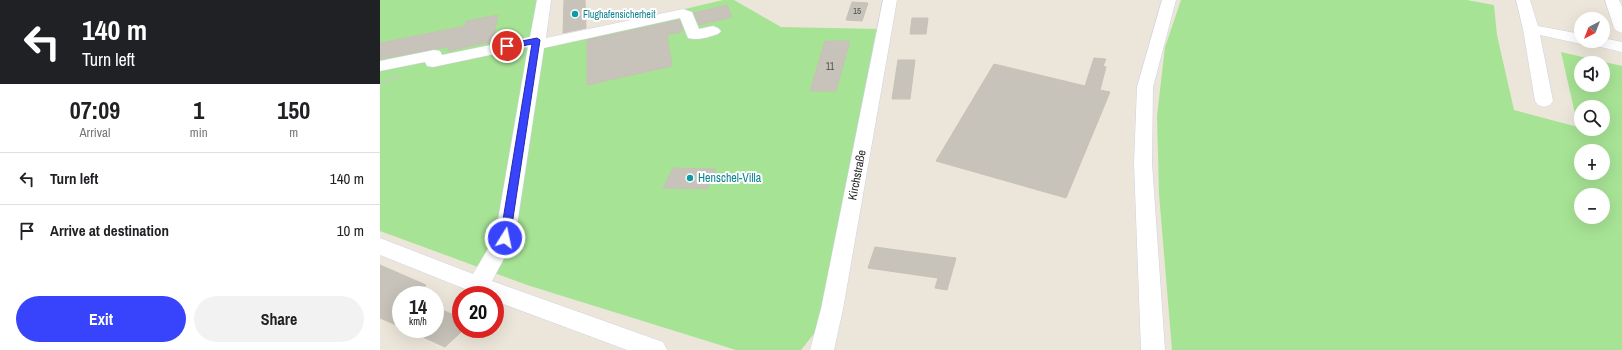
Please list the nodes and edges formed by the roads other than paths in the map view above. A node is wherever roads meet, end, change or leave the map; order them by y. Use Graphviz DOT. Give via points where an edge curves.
graph roads {
  1 [pos="544,0"];
  2 [pos="890,0"];
  3 [pos="1169,0"];
  4 [pos="1523,0"];
  5 [pos="1612,0"];
  6 [pos="1622,28"];
  7 [pos="1530,29"];
  8 [pos="713,32"];
  9 [pos="1574,38"];
  10 [pos="536,43"];
  11 [pos="1610,45"];
  12 [pos="1622,47"];
  13 [pos="380,66"];
  14 [pos="1544,101"];
  15 [pos="380,246"];
  16 [pos="478,285"];
  17 [pos="655,350"];
  18 [pos="822,350"];
  19 [pos="1153,350"];
  1 -- 10 [label="street"];
  2 -- 18 [label="street, Kirchstraße"];
  3 -- 19 [label="street" via="1145,87 1143,163"];
  4 -- 7 [label="street"];
  5 -- 6 [label="street"];
  7 -- 9 [label="street"];
  7 -- 14 [label="street"];
  8 -- 10 [label="street" via="693,35 687,15 683,13"];
  10 -- 13 [label="street" via="433,62 434,55"];
  10 -- 16 [label="street" via="505,238"];
  11 -- 12 [label="street"];
  15 -- 16 [label="street"];
  16 -- 17 [label="street"];
}
